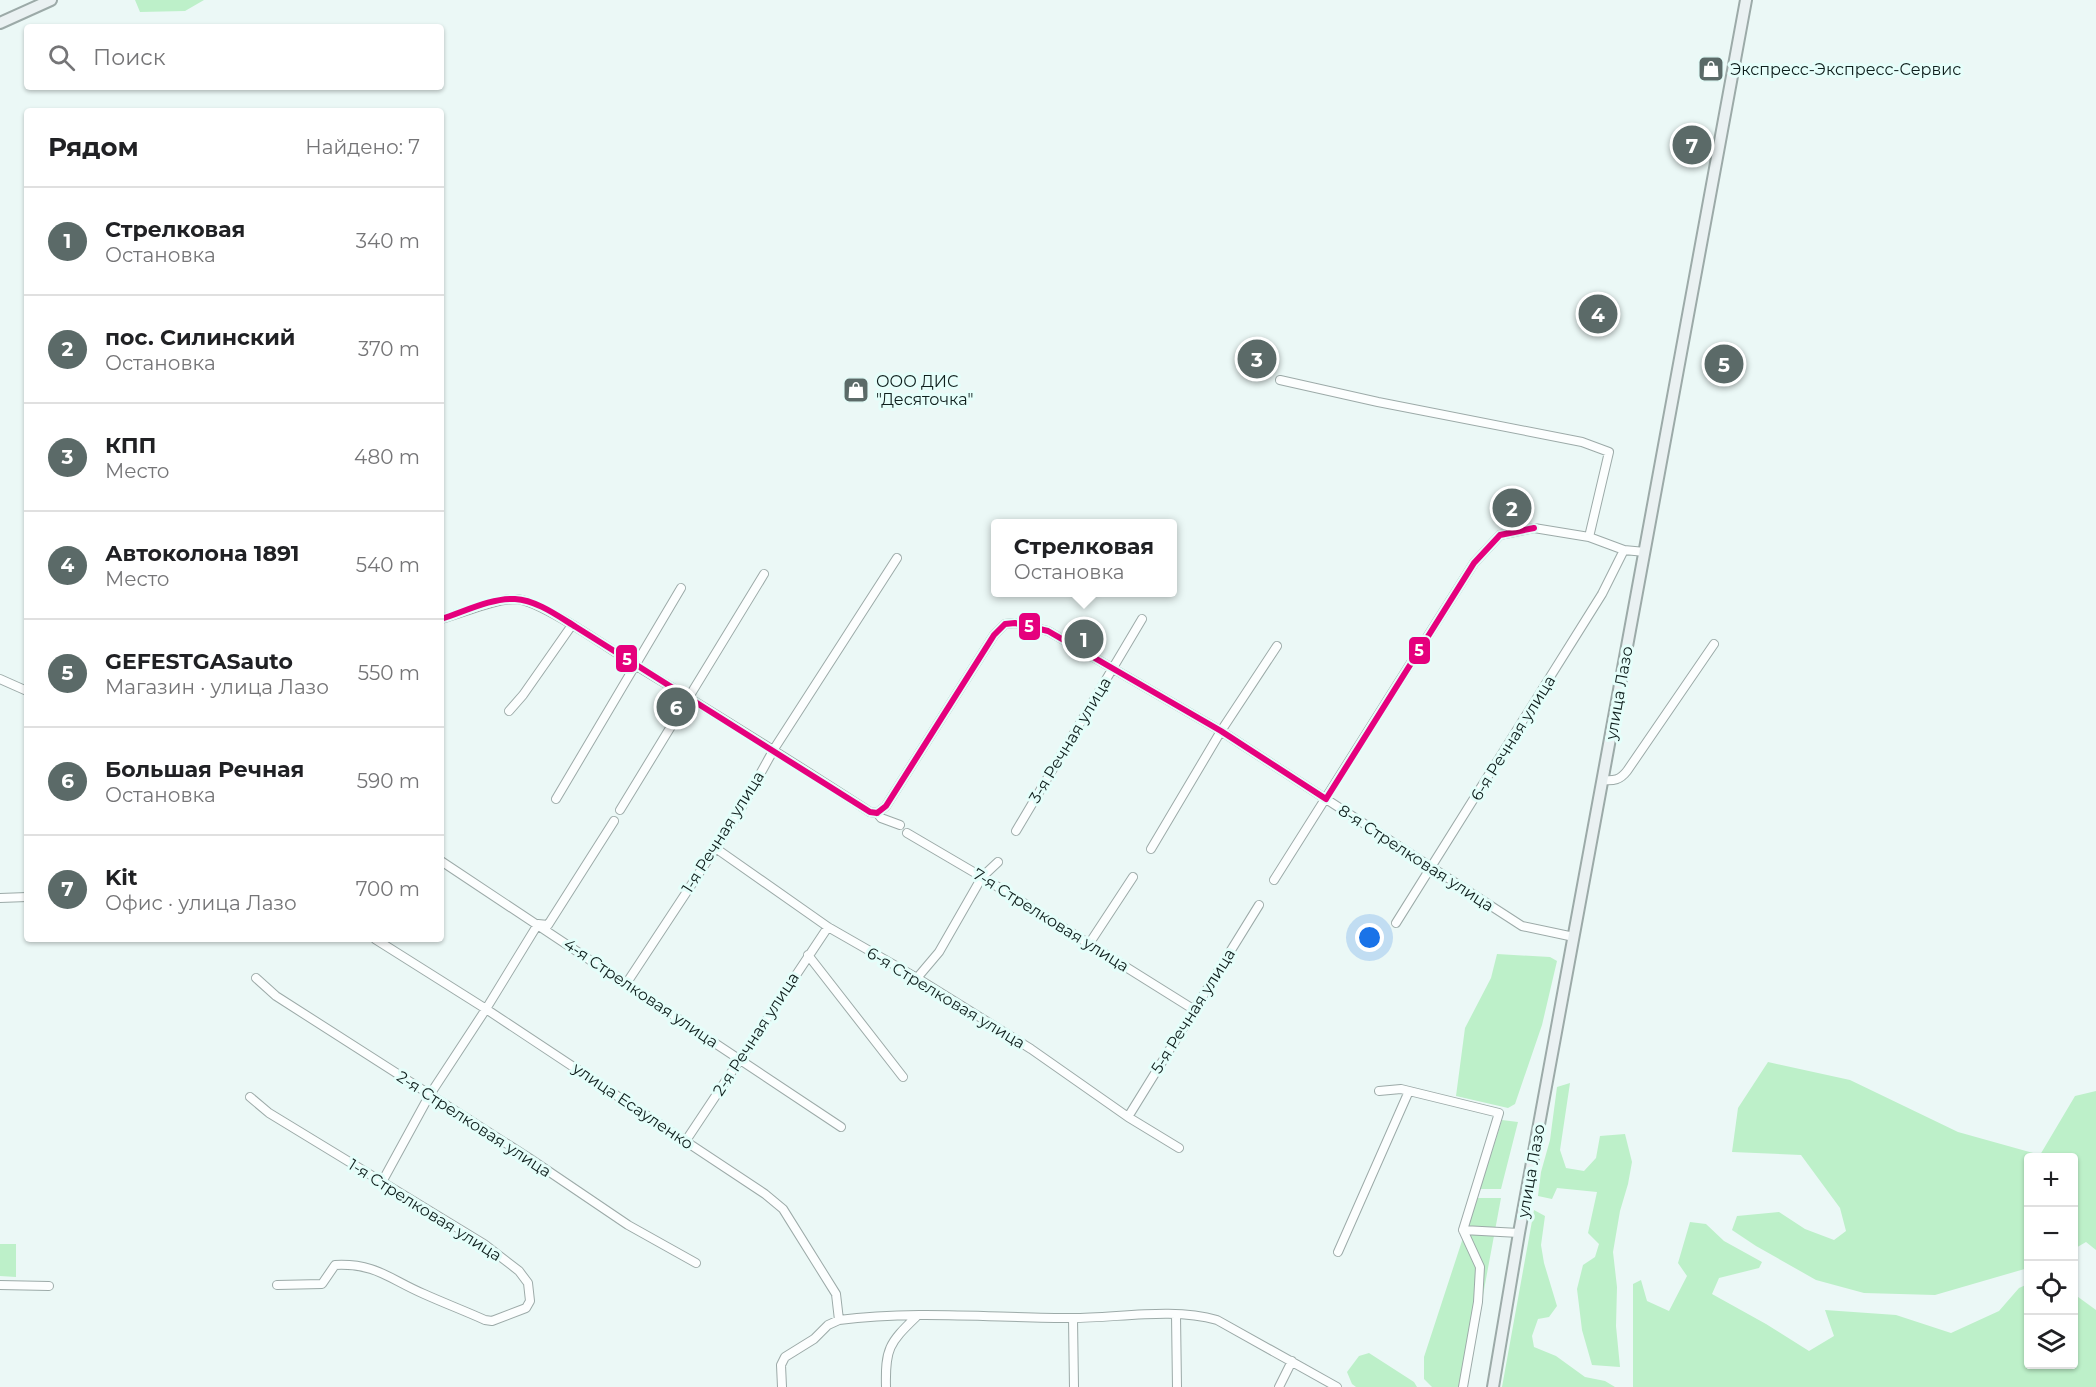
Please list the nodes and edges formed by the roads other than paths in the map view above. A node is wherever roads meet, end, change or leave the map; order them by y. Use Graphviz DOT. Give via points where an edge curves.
graph roads {
  1 [pos="35,0"];
  2 [pos="51,0"];
  3 [pos="1746,0"];
  4 [pos="0,15"];
  5 [pos="0,23"];
  6 [pos="1280,380"];
  7 [pos="1589,537"];
  8 [pos="1624,550"];
  9 [pos="1645,552"];
  10 [pos="897,558"];
  11 [pos="764,574"];
  12 [pos="681,588"];
  13 [pos="444,618"];
  14 [pos="1142,619"];
  15 [pos="572,625"];
  16 [pos="1714,644"];
  17 [pos="1277,646"];
  18 [pos="636,665"];
  19 [pos="1112,668"];
  20 [pos="0,679"];
  21 [pos="24,690"];
  22 [pos="688,696"];
  23 [pos="509,711"];
  24 [pos="1221,731"];
  25 [pos="774,749"];
  26 [pos="1603,780"];
  27 [pos="556,799"];
  28 [pos="1326,799"];
  29 [pos="620,810"];
  30 [pos="877,813"];
  31 [pos="614,821"];
  32 [pos="900,825"];
  33 [pos="1016,831"];
  34 [pos="907,833"];
  35 [pos="714,847"];
  36 [pos="1151,849"];
  37 [pos="998,862"];
  38 [pos="444,863"];
  39 [pos="1432,868"];
  40 [pos="982,877"];
  41 [pos="1132,877"];
  42 [pos="1274,880"];
  43 [pos="24,897"];
  44 [pos="0,898"];
  45 [pos="1259,905"];
  46 [pos="1396,923"];
  47 [pos="538,924"];
  48 [pos="828,927"];
  49 [pos="1574,937"];
  50 [pos="380,942"];
  51 [pos="1089,944"];
  52 [pos="808,955"];
  53 [pos="256,978"];
  54 [pos="917,978"];
  55 [pos="626,984"];
  56 [pos="486,1009"];
  57 [pos="1193,1009"];
  58 [pos="739,1059"];
  59 [pos="903,1077"];
  60 [pos="1379,1091"];
  61 [pos="1409,1091"];
  62 [pos="429,1096"];
  63 [pos="250,1097"];
  64 [pos="1128,1117"];
  65 [pos="840,1127"];
  66 [pos="685,1142"];
  67 [pos="1179,1148"];
  68 [pos="382,1182"];
  69 [pos="1463,1230"];
  70 [pos="1519,1233"];
  71 [pos="1338,1252"];
  72 [pos="696,1263"];
  73 [pos="0,1285"];
  74 [pos="277,1285"];
  75 [pos="49,1286"];
  76 [pos="1176,1315"];
  77 [pos="916,1317"];
  78 [pos="1072,1318"];
  79 [pos="839,1320"];
  80 [pos="1292,1361"];
  81 [pos="782,1387"];
  82 [pos="886,1387"];
  83 [pos="1074,1387"];
  84 [pos="1177,1387"];
  85 [pos="1279,1387"];
  86 [pos="1337,1387"];
  87 [pos="1463,1387"];
  88 [pos="1493,1387"];
  1 -- 4 [label="main road"];
  2 -- 5 [label="main road"];
  3 -- 9 [label="main road, улица Лазо"];
  6 -- 7 [label="street" via="1582,442 1609,452"];
  7 -- 8 [label="street"];
  7 -- 28 [label="street" via="1534,528 1500,535 1474,563"];
  8 -- 9 [label="street"];
  8 -- 39 [label="street, 6-я Речная улица" via="1602,594"];
  9 -- 26 [label="main road, улица Лазо"];
  10 -- 25 [label="street, 1-я Речная улица"];
  11 -- 22 [label="street"];
  12 -- 18 [label="street"];
  13 -- 15 [label="street" via="516,599 530,602"];
  14 -- 19 [label="street, 3-я Речная улица"];
  15 -- 18 [label="street"];
  15 -- 23 [label="street"];
  16 -- 26 [label="street" via="1627,771 1621,778"];
  17 -- 24 [label="street"];
  18 -- 22 [label="street"];
  18 -- 27 [label="street"];
  19 -- 24 [label="street, 8-я Стрелковая улица"];
  19 -- 30 [label="street, 8-я Стрелковая улица" via="1048,631 1015,622 1005,624 994,635 886,806"];
  19 -- 33 [label="street, 3-я Речная улица"];
  20 -- 21 [label="street"];
  22 -- 25 [label="street"];
  22 -- 29 [label="street"];
  24 -- 28 [label="street, 8-я Стрелковая улица"];
  24 -- 36 [label="street"];
  25 -- 30 [label="street"];
  25 -- 35 [label="street, 1-я Речная улица" via="738,814"];
  26 -- 49 [label="main road, улица Лазо"];
  28 -- 39 [label="street, 8-я Стрелковая улица"];
  28 -- 42 [label="street"];
  30 -- 32 [label="street"];
  31 -- 47 [label="street" via="548,925"];
  34 -- 40 [label="street, 7-я Стрелковая улица"];
  35 -- 48 [label="street, 6-я Стрелковая улица"];
  35 -- 55 [label="street, 1-я Речная улица"];
  37 -- 40 [label="street"];
  38 -- 47 [label="street, 4-я Стрелковая улица"];
  39 -- 46 [label="street, 6-я Речная улица"];
  39 -- 49 [label="street, 8-я Стрелковая улица" via="1522,926"];
  40 -- 51 [label="street, 7-я Стрелковая улица"];
  40 -- 54 [label="street" via="939,952"];
  41 -- 51 [label="street"];
  43 -- 44 [label="street"];
  45 -- 57 [label="street, 5-я Речная улица"];
  47 -- 55 [label="street, 4-я Стрелковая улица"];
  47 -- 56 [label="street"];
  48 -- 52 [label="street, 2-я Речная улица"];
  48 -- 54 [label="street, 6-я Стрелковая улица"];
  49 -- 70 [label="main road, улица Лазо"];
  50 -- 56 [label="street, улица Есауленко"];
  51 -- 57 [label="street, 7-я Стрелковая улица"];
  52 -- 58 [label="street, 2-я Речная улица"];
  52 -- 59 [label="street"];
  53 -- 62 [label="street, 2-я Стрелковая улица" via="276,996"];
  54 -- 64 [label="street, 6-я Стрелковая улица" via="1031,1049"];
  55 -- 58 [label="street, 4-я Стрелковая улица"];
  56 -- 62 [label="street"];
  56 -- 66 [label="street, улица Есауленко"];
  57 -- 64 [label="street, 5-я Речная улица"];
  58 -- 65 [label="street, 4-я Стрелковая улица"];
  58 -- 66 [label="street, 2-я Речная улица"];
  60 -- 61 [label="street"];
  61 -- 69 [label="street" via="1499,1113"];
  61 -- 71 [label="street"];
  62 -- 68 [label="street"];
  62 -- 72 [label="street, 2-я Стрелковая улица" via="628,1225"];
  63 -- 68 [label="street, 1-я Стрелковая улица" via="269,1113"];
  64 -- 67 [label="street, 6-я Стрелковая улица"];
  66 -- 79 [label="street, улица Есауленко" via="783,1209 836,1294"];
  68 -- 74 [label="street, 1-я Стрелковая улица" via="484,1244 519,1271 528,1283 530,1301 526,1308 485,1320 356,1264 335,1265 322,1284"];
  69 -- 70 [label="street"];
  69 -- 87 [label="street" via="1480,1267"];
  70 -- 88 [label="main road, улица Лазо"];
  73 -- 75 [label="street"];
  76 -- 78 [label="street"];
  76 -- 80 [label="street" via="1217,1320"];
  76 -- 84 [label="street"];
  77 -- 78 [label="street"];
  77 -- 79 [label="street"];
  77 -- 82 [label="street" via="890,1346 885,1360"];
  78 -- 83 [label="street"];
  79 -- 81 [label="street" via="785,1357 781,1365"];
  80 -- 85 [label="street"];
  80 -- 86 [label="street"];
}
